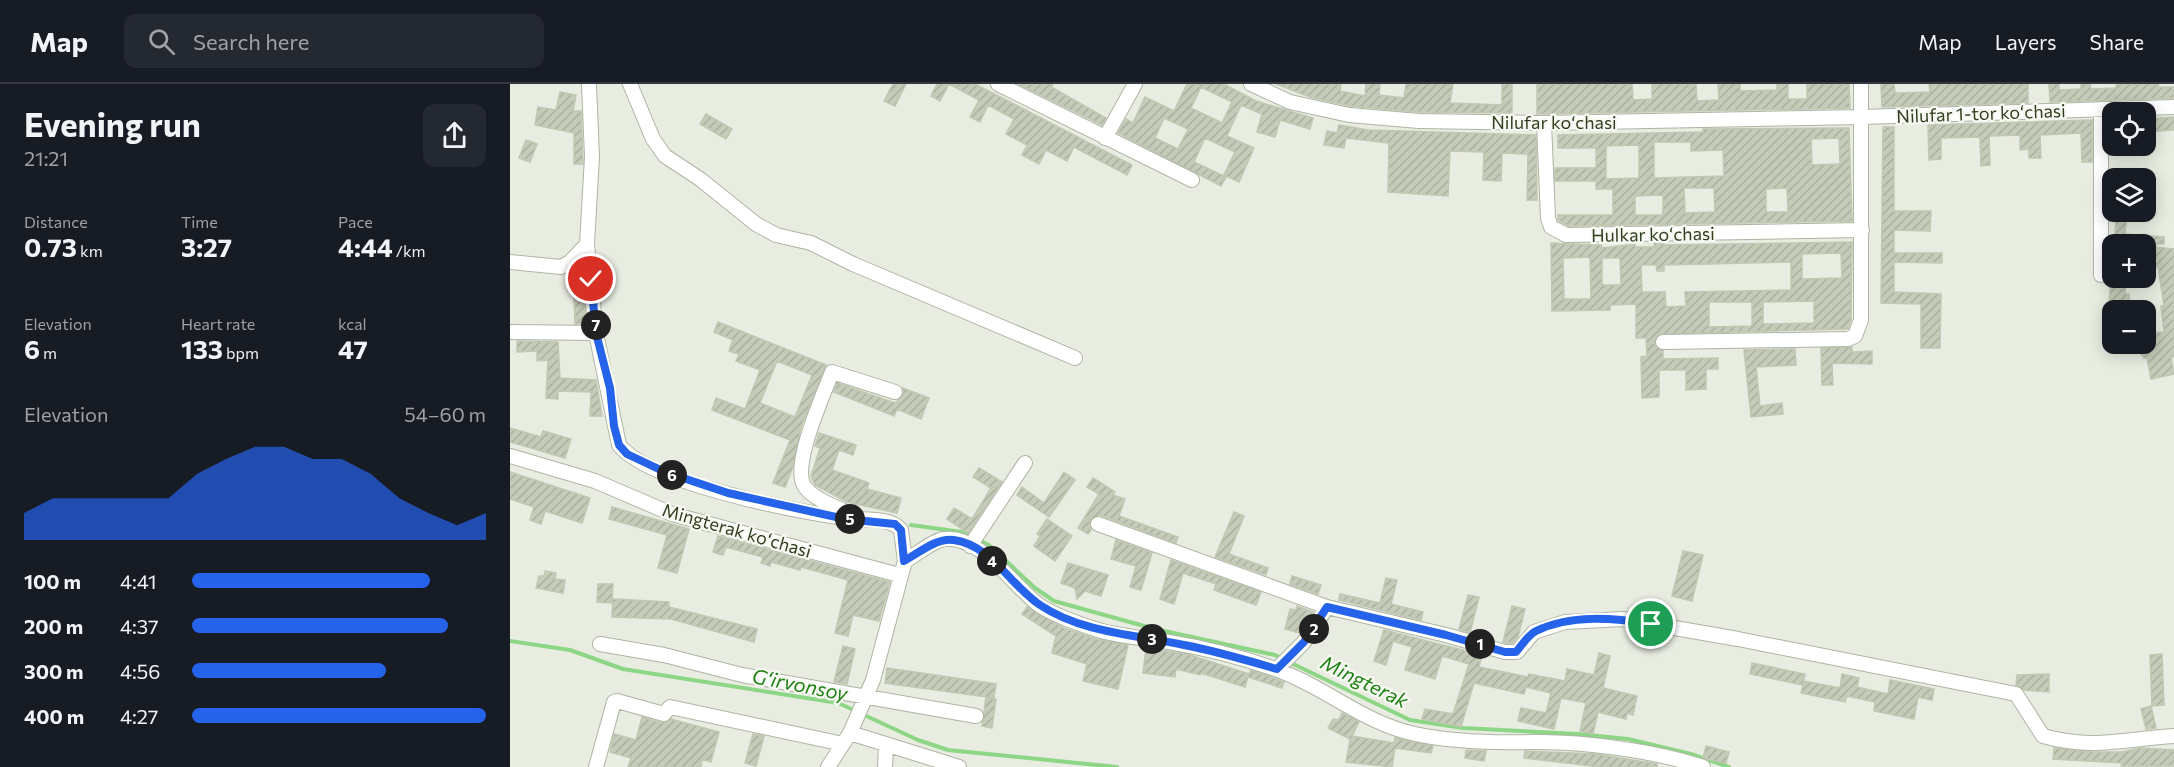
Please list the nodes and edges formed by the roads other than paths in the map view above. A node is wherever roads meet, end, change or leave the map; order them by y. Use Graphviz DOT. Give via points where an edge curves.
graph roads {
  1 [pos="589,84"];
  2 [pos="630,84"];
  3 [pos="998,84"];
  4 [pos="1135,84"];
  5 [pos="1251,84"];
  6 [pos="1861,84"];
  7 [pos="2174,107"];
  8 [pos="2101,109"];
  9 [pos="1862,117"];
  10 [pos="1544,123"];
  11 [pos="1105,138"];
  12 [pos="1192,180"];
  13 [pos="1862,231"];
  14 [pos="587,244"];
  15 [pos="510,262"];
  16 [pos="2101,275"];
  17 [pos="510,332"];
  18 [pos="596,333"];
  19 [pos="1663,342"];
  20 [pos="1075,358"];
  21 [pos="895,392"];
  22 [pos="510,456"];
  23 [pos="1025,463"];
  24 [pos="864,520"];
  25 [pos="1098,524"];
  26 [pos="970,546"];
  27 [pos="904,561"];
  28 [pos="899,574"];
  29 [pos="1327,607"];
  30 [pos="600,644"];
  31 [pos="1279,666"];
  32 [pos="866,697"];
  33 [pos="975,716"];
  34 [pos="849,734"];
  35 [pos="2174,736"];
  36 [pos="886,745"];
  37 [pos="596,767"];
  38 [pos="828,767"];
  39 [pos="885,767"];
  40 [pos="959,767"];
  41 [pos="1703,767"];
  1 -- 14 [label="street" via="592,157"];
  2 -- 20 [label="street" via="652,139 665,156 756,224 776,235 811,243"];
  3 -- 11 [label="street"];
  4 -- 11 [label="street"];
  5 -- 10 [label="street, Nilufar koʻchasi" via="1290,102 1349,115 1419,121"];
  6 -- 9 [label="street"];
  7 -- 8 [label="street, Nilufar 1-tor koʻchasi"];
  8 -- 9 [label="street, Nilufar 1-tor koʻchasi"];
  8 -- 16 [label="street"];
  9 -- 10 [label="street, Nilufar koʻchasi"];
  9 -- 13 [label="street"];
  10 -- 13 [label="street, Hulkar koʻchasi" via="1548,218 1551,227 1566,235"];
  11 -- 12 [label="street"];
  13 -- 19 [label="street" via="1861,320 1855,336"];
  14 -- 15 [label="street" via="561,267"];
  14 -- 18 [label="street"];
  17 -- 18 [label="street"];
  18 -- 24 [label="street" via="610,388 614,426 619,445 627,454 665,472 728,493"];
  21 -- 24 [label="street" via="832,372 807,439 800,476 805,488"];
  22 -- 28 [label="street, Mingterak koʻchasi" via="595,482 672,514"];
  23 -- 26 [label="street"];
  24 -- 27 [label="street" via="895,524 901,530"];
  25 -- 29 [label="street"];
  26 -- 27 [label="street" via="943,540"];
  26 -- 31 [label="street" via="1001,568 1039,605 1071,620 1099,630"];
  27 -- 28 [label="street"];
  28 -- 32 [label="street" via="888,627"];
  29 -- 31 [label="street" via="1304,642"];
  29 -- 35 [label="street" via="1505,652 1516,652 1534,632 1565,622 1623,619 2016,694 2043,736 2064,742 2118,743"];
  30 -- 32 [label="street"];
  31 -- 41 [label="street" via="1359,713 1414,733 1494,743 1533,742 1622,750"];
  32 -- 33 [label="street"];
  32 -- 34 [label="street"];
  34 -- 36 [label="street"];
  34 -- 37 [label="street" via="670,707 663,714 617,701"];
  34 -- 38 [label="street"];
  36 -- 39 [label="street"];
  36 -- 40 [label="street"];
}
